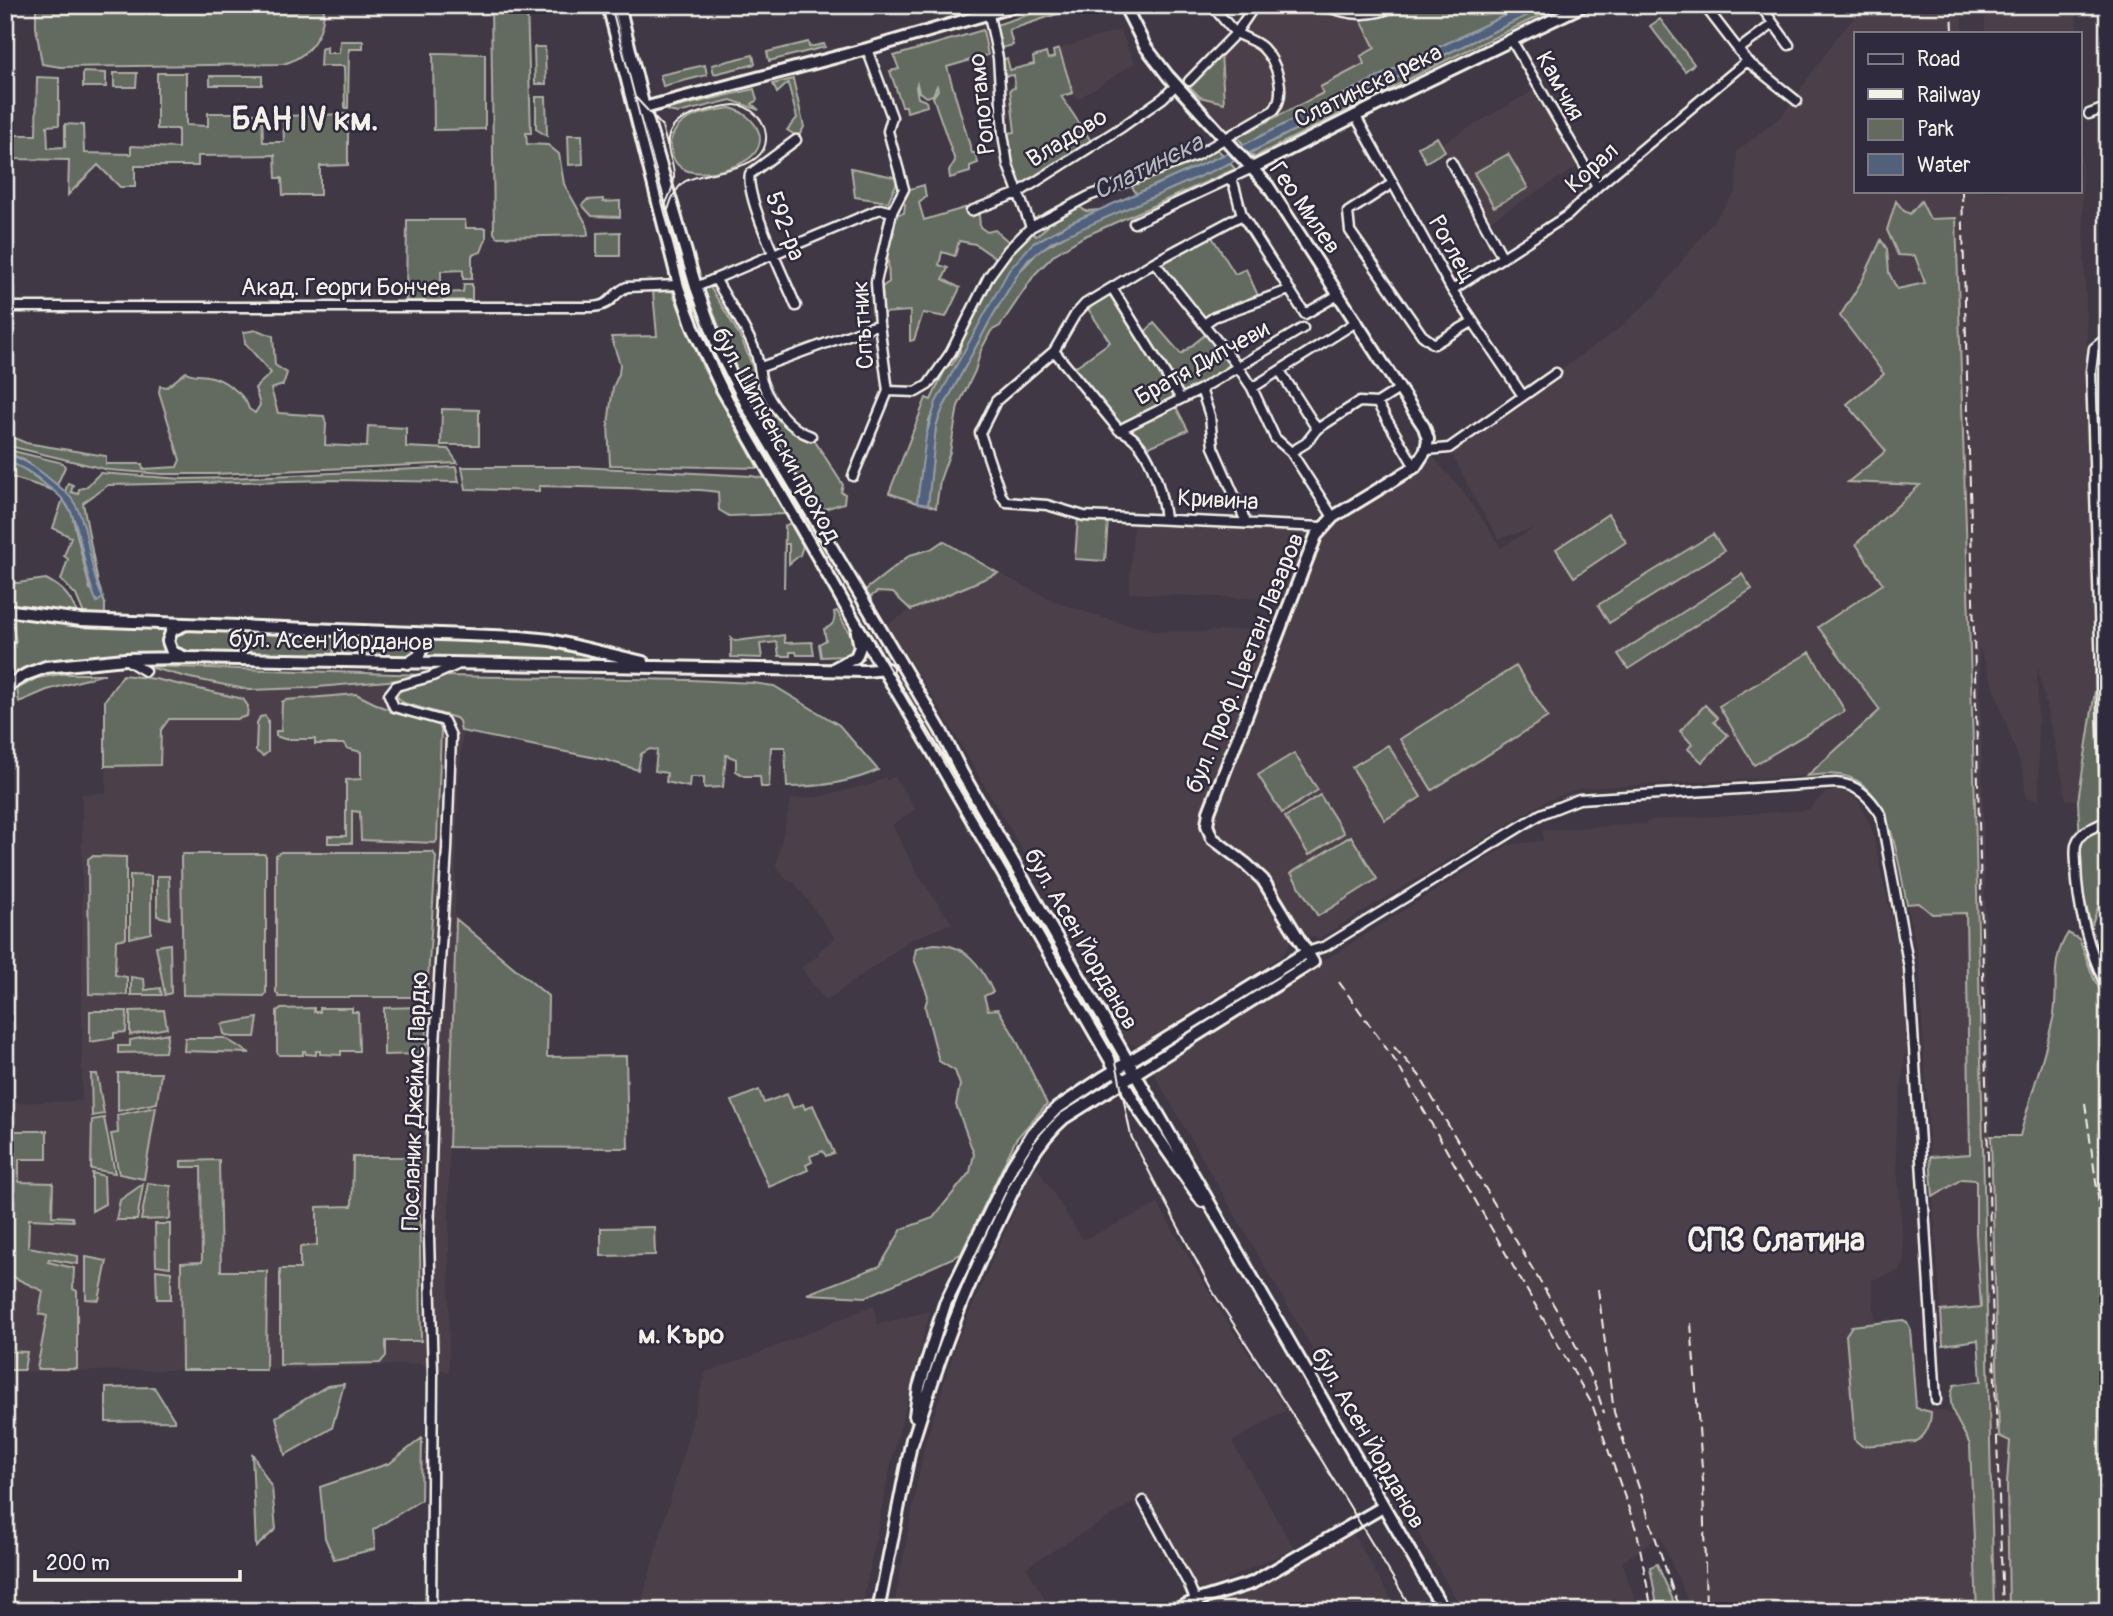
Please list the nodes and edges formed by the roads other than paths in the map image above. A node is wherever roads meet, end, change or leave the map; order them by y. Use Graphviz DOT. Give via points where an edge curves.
graph roads {
  1 [pos="608,5"];
  2 [pos="619,5"];
  3 [pos="1018,5"];
  4 [pos="1124,5"];
  5 [pos="1212,5"];
  6 [pos="1255,5"];
  7 [pos="1323,5"];
  8 [pos="1398,5"];
  9 [pos="1584,5"];
  10 [pos="1704,5"];
  11 [pos="1760,5"];
  12 [pos="989,15"];
  13 [pos="1773,23"];
  14 [pos="1236,33"];
  15 [pos="1511,40"];
  16 [pos="1789,45"];
  17 [pos="867,49"];
  18 [pos="1738,50"];
  19 [pos="1747,61"];
  20 [pos="1189,81"];
  21 [pos="1176,85"];
  22 [pos="1797,101"];
  23 [pos="2108,107"];
  24 [pos="639,110"];
  25 [pos="2089,114"];
  26 [pos="1355,115"];
  27 [pos="796,140"];
  28 [pos="1226,141"];
  29 [pos="1451,162"];
  30 [pos="1249,165"];
  31 [pos="1232,178"];
  32 [pos="1393,183"];
  33 [pos="1597,187"];
  34 [pos="1018,192"];
  35 [pos="971,211"];
  36 [pos="892,212"];
  37 [pos="1242,215"];
  38 [pos="1134,223"];
  39 [pos="1031,227"];
  40 [pos="774,254"];
  41 [pos="1503,258"];
  42 [pos="1154,262"];
  43 [pos="716,280"];
  44 [pos="678,285"];
  45 [pos="696,287"];
  46 [pos="1112,288"];
  47 [pos="1289,290"];
  48 [pos="1452,290"];
  49 [pos="1338,295"];
  50 [pos="796,306"];
  51 [pos="5,307"];
  52 [pos="1356,323"];
  53 [pos="1472,323"];
  54 [pos="879,324"];
  55 [pos="1204,324"];
  56 [pos="1303,328"];
  57 [pos="2108,337"];
  58 [pos="1054,351"];
  59 [pos="1238,366"];
  60 [pos="761,367"];
  61 [pos="1280,371"];
  62 [pos="1556,373"];
  63 [pos="1201,388"];
  64 [pos="1252,388"];
  65 [pos="1399,388"];
  66 [pos="888,391"];
  67 [pos="1523,396"];
  68 [pos="1181,399"];
  69 [pos="1377,403"];
  70 [pos="1317,429"];
  71 [pos="1119,430"];
  72 [pos="811,436"];
  73 [pos="1426,450"];
  74 [pos="1291,452"];
  75 [pos="1415,467"];
  76 [pos="853,477"];
  77 [pos="1333,517"];
  78 [pos="1165,518"];
  79 [pos="1246,522"];
  80 [pos="1322,527"];
  81 [pos="5,610"];
  82 [pos="853,619"];
  83 [pos="187,624"];
  84 [pos="408,632"];
  85 [pos="187,658"];
  86 [pos="125,659"];
  87 [pos="408,663"];
  88 [pos="899,664"];
  89 [pos="444,667"];
  90 [pos="662,667"];
  91 [pos="829,670"];
  92 [pos="883,670"];
  93 [pos="145,671"];
  94 [pos="5,687"];
  95 [pos="1326,946"];
  96 [pos="1307,951"];
  97 [pos="1313,962"];
  98 [pos="2108,990"];
  99 [pos="1127,1062"];
  100 [pos="1116,1069"];
  101 [pos="1134,1073"];
  102 [pos="1122,1080"];
  103 [pos="1235,1250"];
  104 [pos="1936,1400"];
  105 [pos="912,1444"];
  106 [pos="1143,1501"];
  107 [pos="1383,1507"];
  108 [pos="1197,1606"];
  109 [pos="431,1611"];
  110 [pos="878,1611"];
  111 [pos="1172,1611"];
  112 [pos="1444,1611"];
  1 -- 24 [label="main road, бул. Шипченски проход"];
  2 -- 24 [label="main road, бул. Шипченски проход"];
  3 -- 12 [label="main road"];
  4 -- 21 [label="main road, Гео Милев" via="1145,46"];
  5 -- 14 [label="street"];
  6 -- 14 [label="street"];
  7 -- 8 [label="street" via="1366,15"];
  9 -- 15 [label="main road, Слатинска река"];
  10 -- 18 [label="street"];
  11 -- 13 [label="street"];
  12 -- 17 [label="main road"];
  12 -- 34 [label="street, Ропотамо" via="998,58 1008,165"];
  13 -- 16 [label="street"];
  13 -- 18 [label="street"];
  14 -- 20 [label="street"];
  14 -- 28 [label="street, Слатинска река" via="1264,49 1276,69 1280,97 1269,113"];
  15 -- 26 [label="main road, Слатинска река"];
  15 -- 33 [label="street, Камчия"];
  17 -- 24 [label="main road"];
  17 -- 36 [label="street, Спътник" via="891,117 888,131 904,189"];
  18 -- 19 [label="street"];
  19 -- 22 [label="street"];
  19 -- 33 [label="street, Корал"];
  21 -- 28 [label="main road, Гео Милев"];
  21 -- 34 [label="street, Владово" via="1122,127"];
  23 -- 25 [label="street"];
  24 -- 44 [label="main road, бул. Шипченски проход"];
  24 -- 45 [label="main road, бул. Шипченски проход"];
  26 -- 30 [label="main road, Слатинска река"];
  26 -- 32 [label="street, Роглец"];
  27 -- 40 [label="street, 592-ра" via="758,167 748,180"];
  28 -- 30 [label="main road, Гео Милев"];
  28 -- 39 [label="street, Слатинска река" via="1069,204"];
  29 -- 41 [label="street"];
  30 -- 31 [label="street, Слатинска река"];
  30 -- 49 [label="main road, Гео Милев"];
  31 -- 37 [label="street"];
  31 -- 38 [label="street, Слатинска река"];
  32 -- 48 [label="street, Роглец"];
  32 -- 53 [label="street" via="1348,212 1350,231 1422,335 1434,344"];
  33 -- 41 [label="street, Корал" via="1568,215"];
  34 -- 35 [label="street, Владово"];
  34 -- 39 [label="street, Ропотамо"];
  36 -- 40 [label="street" via="880,209"];
  36 -- 54 [label="street, Спътник" via="876,282"];
  37 -- 42 [label="street"];
  37 -- 47 [label="street"];
  39 -- 66 [label="street, Слатинска река" via="989,276 951,352 928,385 916,391"];
  40 -- 43 [label="street"];
  40 -- 50 [label="street, 592-ра"];
  41 -- 48 [label="street, Корал"];
  42 -- 46 [label="street"];
  42 -- 55 [label="street"];
  43 -- 45 [label="street"];
  43 -- 60 [label="street"];
  44 -- 51 [label="street, Акад. Георги Бончев" via="626,287 606,305 592,307"];
  44 -- 82 [label="main road, бул. Шипченски проход" via="722,389"];
  45 -- 88 [label="main road, бул. Шипченски проход" via="743,398"];
  46 -- 58 [label="street" via="1085,304"];
  46 -- 68 [label="street"];
  47 -- 49 [label="street" via="1305,314"];
  47 -- 55 [label="street"];
  48 -- 53 [label="street, Роглец"];
  49 -- 52 [label="main road, Гео Милев"];
  52 -- 61 [label="street"];
  52 -- 65 [label="main road, Гео Милев"];
  53 -- 67 [label="street, Роглец"];
  54 -- 60 [label="street"];
  54 -- 66 [label="street, Спътник"];
  55 -- 59 [label="street"];
  56 -- 59 [label="street, Братя Дипчеви"];
  57 -- 98 [label="street" via="2094,348 2091,370 2106,820 2082,833 2076,844 2080,909"];
  58 -- 71 [label="street"];
  58 -- 78 [label="street, Кривина" via="996,401 980,433 1001,495 1006,502 1047,505 1084,516"];
  59 -- 63 [label="street, Братя Дипчеви"];
  59 -- 64 [label="street"];
  60 -- 72 [label="street" via="763,384 783,416 793,428"];
  61 -- 64 [label="street"];
  61 -- 70 [label="street"];
  62 -- 67 [label="street"];
  63 -- 68 [label="street, Братя Дипчеви"];
  63 -- 79 [label="street" via="1213,447"];
  64 -- 74 [label="street" via="1275,438"];
  65 -- 69 [label="street"];
  65 -- 73 [label="main road, Гео Милев" via="1424,427"];
  66 -- 76 [label="street, Спътник"];
  67 -- 73 [label="street" via="1449,448"];
  68 -- 71 [label="street, Братя Дипчеви"];
  69 -- 70 [label="street" via="1359,402"];
  69 -- 75 [label="street"];
  70 -- 74 [label="street"];
  71 -- 78 [label="street" via="1132,436 1155,473"];
  73 -- 75 [label="main road"];
  74 -- 77 [label="street"];
  75 -- 77 [label="main road"];
  77 -- 80 [label="main road"];
  78 -- 79 [label="street, Кривина"];
  79 -- 80 [label="street, Кривина"];
  80 -- 96 [label="main road, бул. Проф. Цветан Лазаров" via="1207,825 1212,838 1263,880"];
  81 -- 83 [label="main road, бул. Асен Йорданов" via="81,620"];
  82 -- 91 [label="main road" via="860,642 858,653 853,660"];
  82 -- 92 [label="main road, бул. Шипченски проход"];
  83 -- 84 [label="main road, бул. Асен Йорданов"];
  83 -- 85 [label="main road" via="172,630 167,641 172,652"];
  84 -- 87 [label="main road" via="418,638 422,648"];
  84 -- 90 [label="main road, бул. Асен Йорданов" via="550,640"];
  85 -- 86 [label="main road, бул. Асен Йорданов"];
  85 -- 87 [label="main road, бул. Асен Йорданов"];
  86 -- 93 [label="street"];
  86 -- 94 [label="main road, бул. Асен Йорданов" via="46,667"];
  87 -- 89 [label="main road, бул. Асен Йорданов"];
  88 -- 92 [label="main road, бул. Асен Йорданов"];
  88 -- 99 [label="main road, бул. Асен Йорданов"];
  89 -- 90 [label="main road, бул. Асен Йорданов"];
  89 -- 109 [label="street, Посланик Джеймс Пардю" via="396,686 389,695 394,707 444,721 450,736 429,1238"];
  90 -- 91 [label="main road, бул. Асен Йорданов"];
  91 -- 92 [label="main road, бул. Асен Йорданов"];
  92 -- 100 [label="main road, бул. Асен Йорданов"];
  95 -- 96 [label="street"];
  95 -- 97 [label="street"];
  95 -- 104 [label="street" via="1541,814 1579,799 1836,783 1866,794 1881,815 1909,968"];
  96 -- 97 [label="main road, бул. Проф. Цветан Лазаров"];
  96 -- 99 [label="main road"];
  97 -- 101 [label="main road"];
  99 -- 100 [label="main road"];
  99 -- 101 [label="main road, бул. Асен Йорданов"];
  100 -- 102 [label="main road, бул. Асен Йорданов"];
  100 -- 105 [label="main road" via="1056,1109 1033,1133 1012,1166 945,1304 919,1387"];
  101 -- 102 [label="main road"];
  101 -- 103 [label="main road, бул. Асен Йорданов"];
  102 -- 103 [label="main road, бул. Асен Йорданов"];
  102 -- 105 [label="main road" via="1064,1118 1033,1152 957,1309"];
  103 -- 107 [label="main road, бул. Асен Йорданов"];
  105 -- 110 [label="main road"];
  106 -- 108 [label="street"];
  107 -- 108 [label="main road" via="1252,1583"];
  107 -- 112 [label="main road, бул. Асен Йорданов"];
  108 -- 111 [label="main road"];
}
